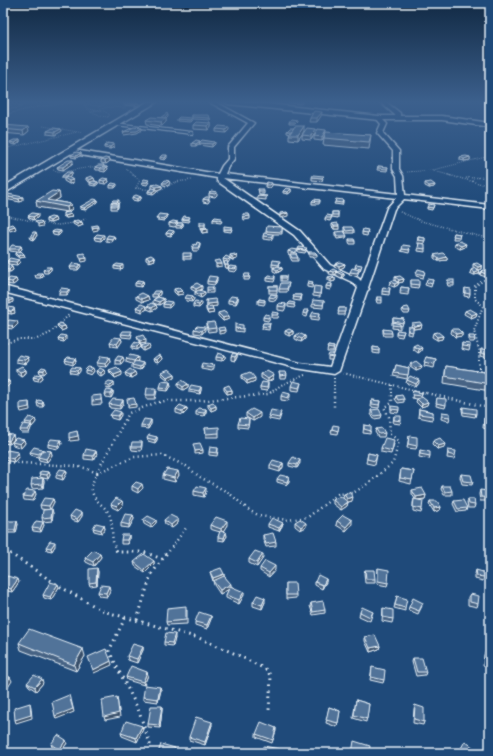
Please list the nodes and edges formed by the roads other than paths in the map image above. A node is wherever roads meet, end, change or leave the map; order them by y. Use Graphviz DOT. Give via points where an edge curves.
graph roads {
  1 [pos="91,137"];
  2 [pos="239,137"];
  3 [pos="384,137"];
  4 [pos="68,150"];
  5 [pos="220,176"];
  6 [pos="3,190"];
  7 [pos="402,197"];
  8 [pos="490,207"];
  9 [pos="364,289"];
  10 [pos="3,290"];
  1 -- 4 [label="street"];
  2 -- 5 [label="street" via="231,147 231,159"];
  3 -- 7 [label="street" via="396,151 396,169 400,176"];
  4 -- 5 [label="street"];
  4 -- 6 [label="street"];
  5 -- 7 [label="street"];
  5 -- 9 [label="street" via="219,180 296,234 327,267 355,280"];
  7 -- 8 [label="street"];
  7 -- 9 [label="street" via="391,208"];
  9 -- 10 [label="street" via="334,371 300,366"];
}
